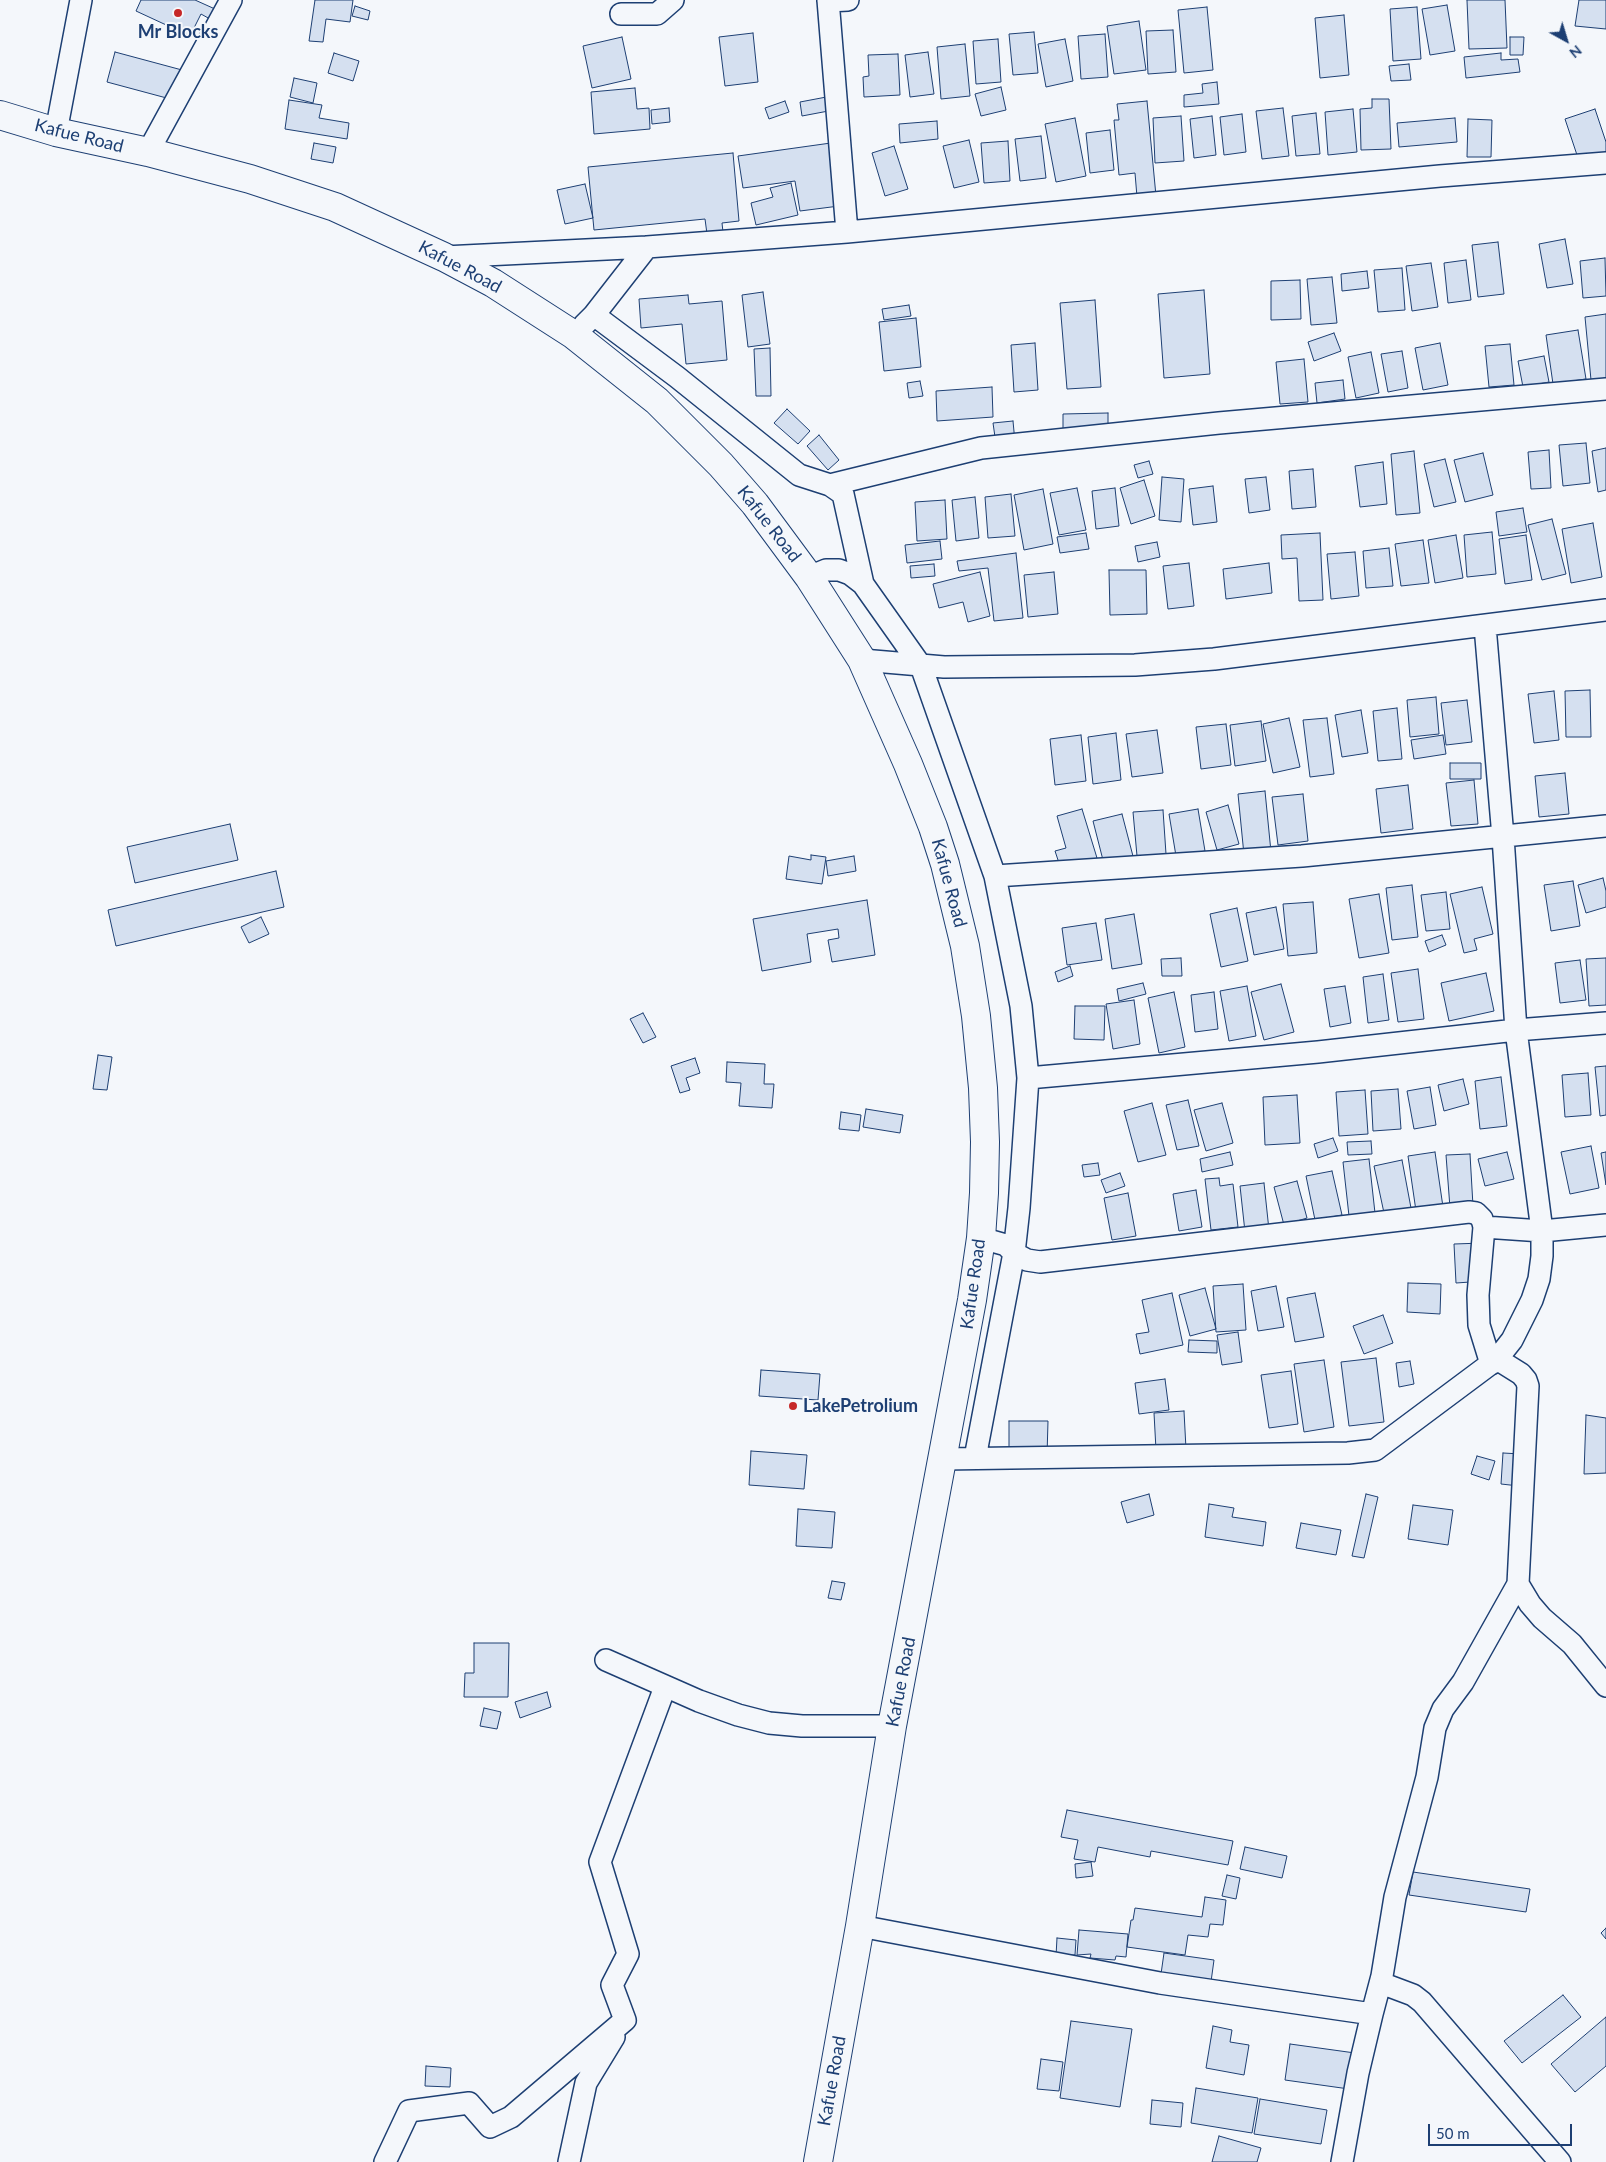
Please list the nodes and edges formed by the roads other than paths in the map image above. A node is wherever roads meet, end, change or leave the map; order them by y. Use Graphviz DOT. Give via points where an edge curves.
graph roads {
  1 [pos="81,0"];
  2 [pos="231,0"];
  3 [pos="673,0"];
  4 [pos="835,0"];
  5 [pos="621,14"];
  6 [pos="0,115"];
  7 [pos="56,132"];
  8 [pos="148,152"];
  9 [pos="1606,163"];
  10 [pos="847,232"];
  11 [pos="647,247"];
  12 [pos="444,257"];
  13 [pos="594,315"];
  14 [pos="574,335"];
  15 [pos="1606,389"];
  16 [pos="830,485"];
  17 [pos="809,577"];
  18 [pos="862,584"];
  19 [pos="1606,610"];
  20 [pos="1484,626"];
  21 [pos="862,660"];
  22 [pos="921,666"];
  23 [pos="1606,826"];
  24 [pos="1503,837"];
  25 [pos="995,876"];
  26 [pos="1606,1023"];
  27 [pos="1516,1030"];
  28 [pos="1028,1078"];
  29 [pos="1606,1225"];
  30 [pos="1484,1227"];
  31 [pos="1542,1231"];
  32 [pos="981,1238"];
  33 [pos="1014,1253"];
  34 [pos="1494,1362"];
  35 [pos="975,1458"];
  36 [pos="943,1459"];
  37 [pos="1518,1584"];
  38 [pos="606,1660"];
  39 [pos="1606,1686"];
  40 [pos="665,1687"];
  41 [pos="892,1726"];
  42 [pos="860,1926"];
  43 [pos="1381,1983"];
  44 [pos="1372,2014"];
  45 [pos="625,2020"];
  46 [pos="385,2162"];
  47 [pos="569,2162"];
  48 [pos="818,2162"];
  49 [pos="1342,2162"];
  50 [pos="1560,2162"];
  1 -- 7 [label="street"];
  2 -- 8 [label="street"];
  3 -- 5 [label="street" via="657,14"];
  4 -- 10 [label="street"];
  6 -- 7 [label="highway, Kafue Road"];
  7 -- 8 [label="highway, Kafue Road"];
  8 -- 12 [label="highway, Kafue Road" via="250,179 334,207"];
  9 -- 10 [label="street"];
  10 -- 11 [label="street"];
  11 -- 12 [label="street"];
  11 -- 13 [label="street"];
  12 -- 14 [label="highway, Kafue Road" via="493,283"];
  13 -- 14 [label="street"];
  13 -- 16 [label="street" via="800,476"];
  14 -- 17 [label="highway, Kafue Road" via="657,401 692,434 754,504"];
  15 -- 16 [label="street" via="981,448"];
  16 -- 18 [label="street" via="843,494"];
  17 -- 18 [label="street" via="826,570 839,570"];
  17 -- 21 [label="highway, Kafue Road"];
  18 -- 22 [label="street"];
  19 -- 20 [label="street"];
  20 -- 22 [label="street" via="1214,659 1135,665"];
  20 -- 24 [label="street"];
  21 -- 22 [label="street"];
  21 -- 32 [label="highway, Kafue Road" via="933,826 965,946 976,1016 986,1142"];
  22 -- 25 [label="street"];
  23 -- 24 [label="street"];
  24 -- 25 [label="street" via="1302,856"];
  24 -- 27 [label="street"];
  25 -- 28 [label="street" via="1021,1006"];
  26 -- 27 [label="street"];
  27 -- 28 [label="street" via="1318,1052"];
  27 -- 31 [label="street"];
  28 -- 33 [label="street"];
  29 -- 31 [label="street"];
  30 -- 31 [label="street"];
  30 -- 33 [label="street" via="1482,1219 1469,1212 1040,1262"];
  30 -- 34 [label="street" via="1478,1310 1483,1341"];
  31 -- 34 [label="street" via="1539,1279 1532,1300 1512,1340"];
  32 -- 33 [label="street" via="1006,1245"];
  32 -- 36 [label="highway, Kafue Road"];
  33 -- 35 [label="street"];
  34 -- 35 [label="street" via="1383,1446 1365,1453"];
  34 -- 37 [label="street" via="1521,1374 1528,1386"];
  35 -- 36 [label="street"];
  36 -- 41 [label="highway, Kafue Road"];
  37 -- 39 [label="street" via="1536,1611 1572,1644"];
  37 -- 43 [label="street" via="1434,1728 1427,1777 1396,1897"];
  38 -- 40 [label="street"];
  40 -- 41 [label="street" via="738,1715 769,1723"];
  40 -- 45 [label="street" via="600,1862 628,1954 612,1985"];
  41 -- 42 [label="highway, Kafue Road"];
  42 -- 44 [label="street" via="1160,1983"];
  42 -- 48 [label="highway, Kafue Road"];
  43 -- 44 [label="street"];
  43 -- 50 [label="street" via="1414,1994 1422,2002"];
  44 -- 49 [label="street"];
  45 -- 46 [label="street" via="512,2117 490,2127 469,2103 409,2111"];
  45 -- 47 [label="street" via="586,2083"];
}
